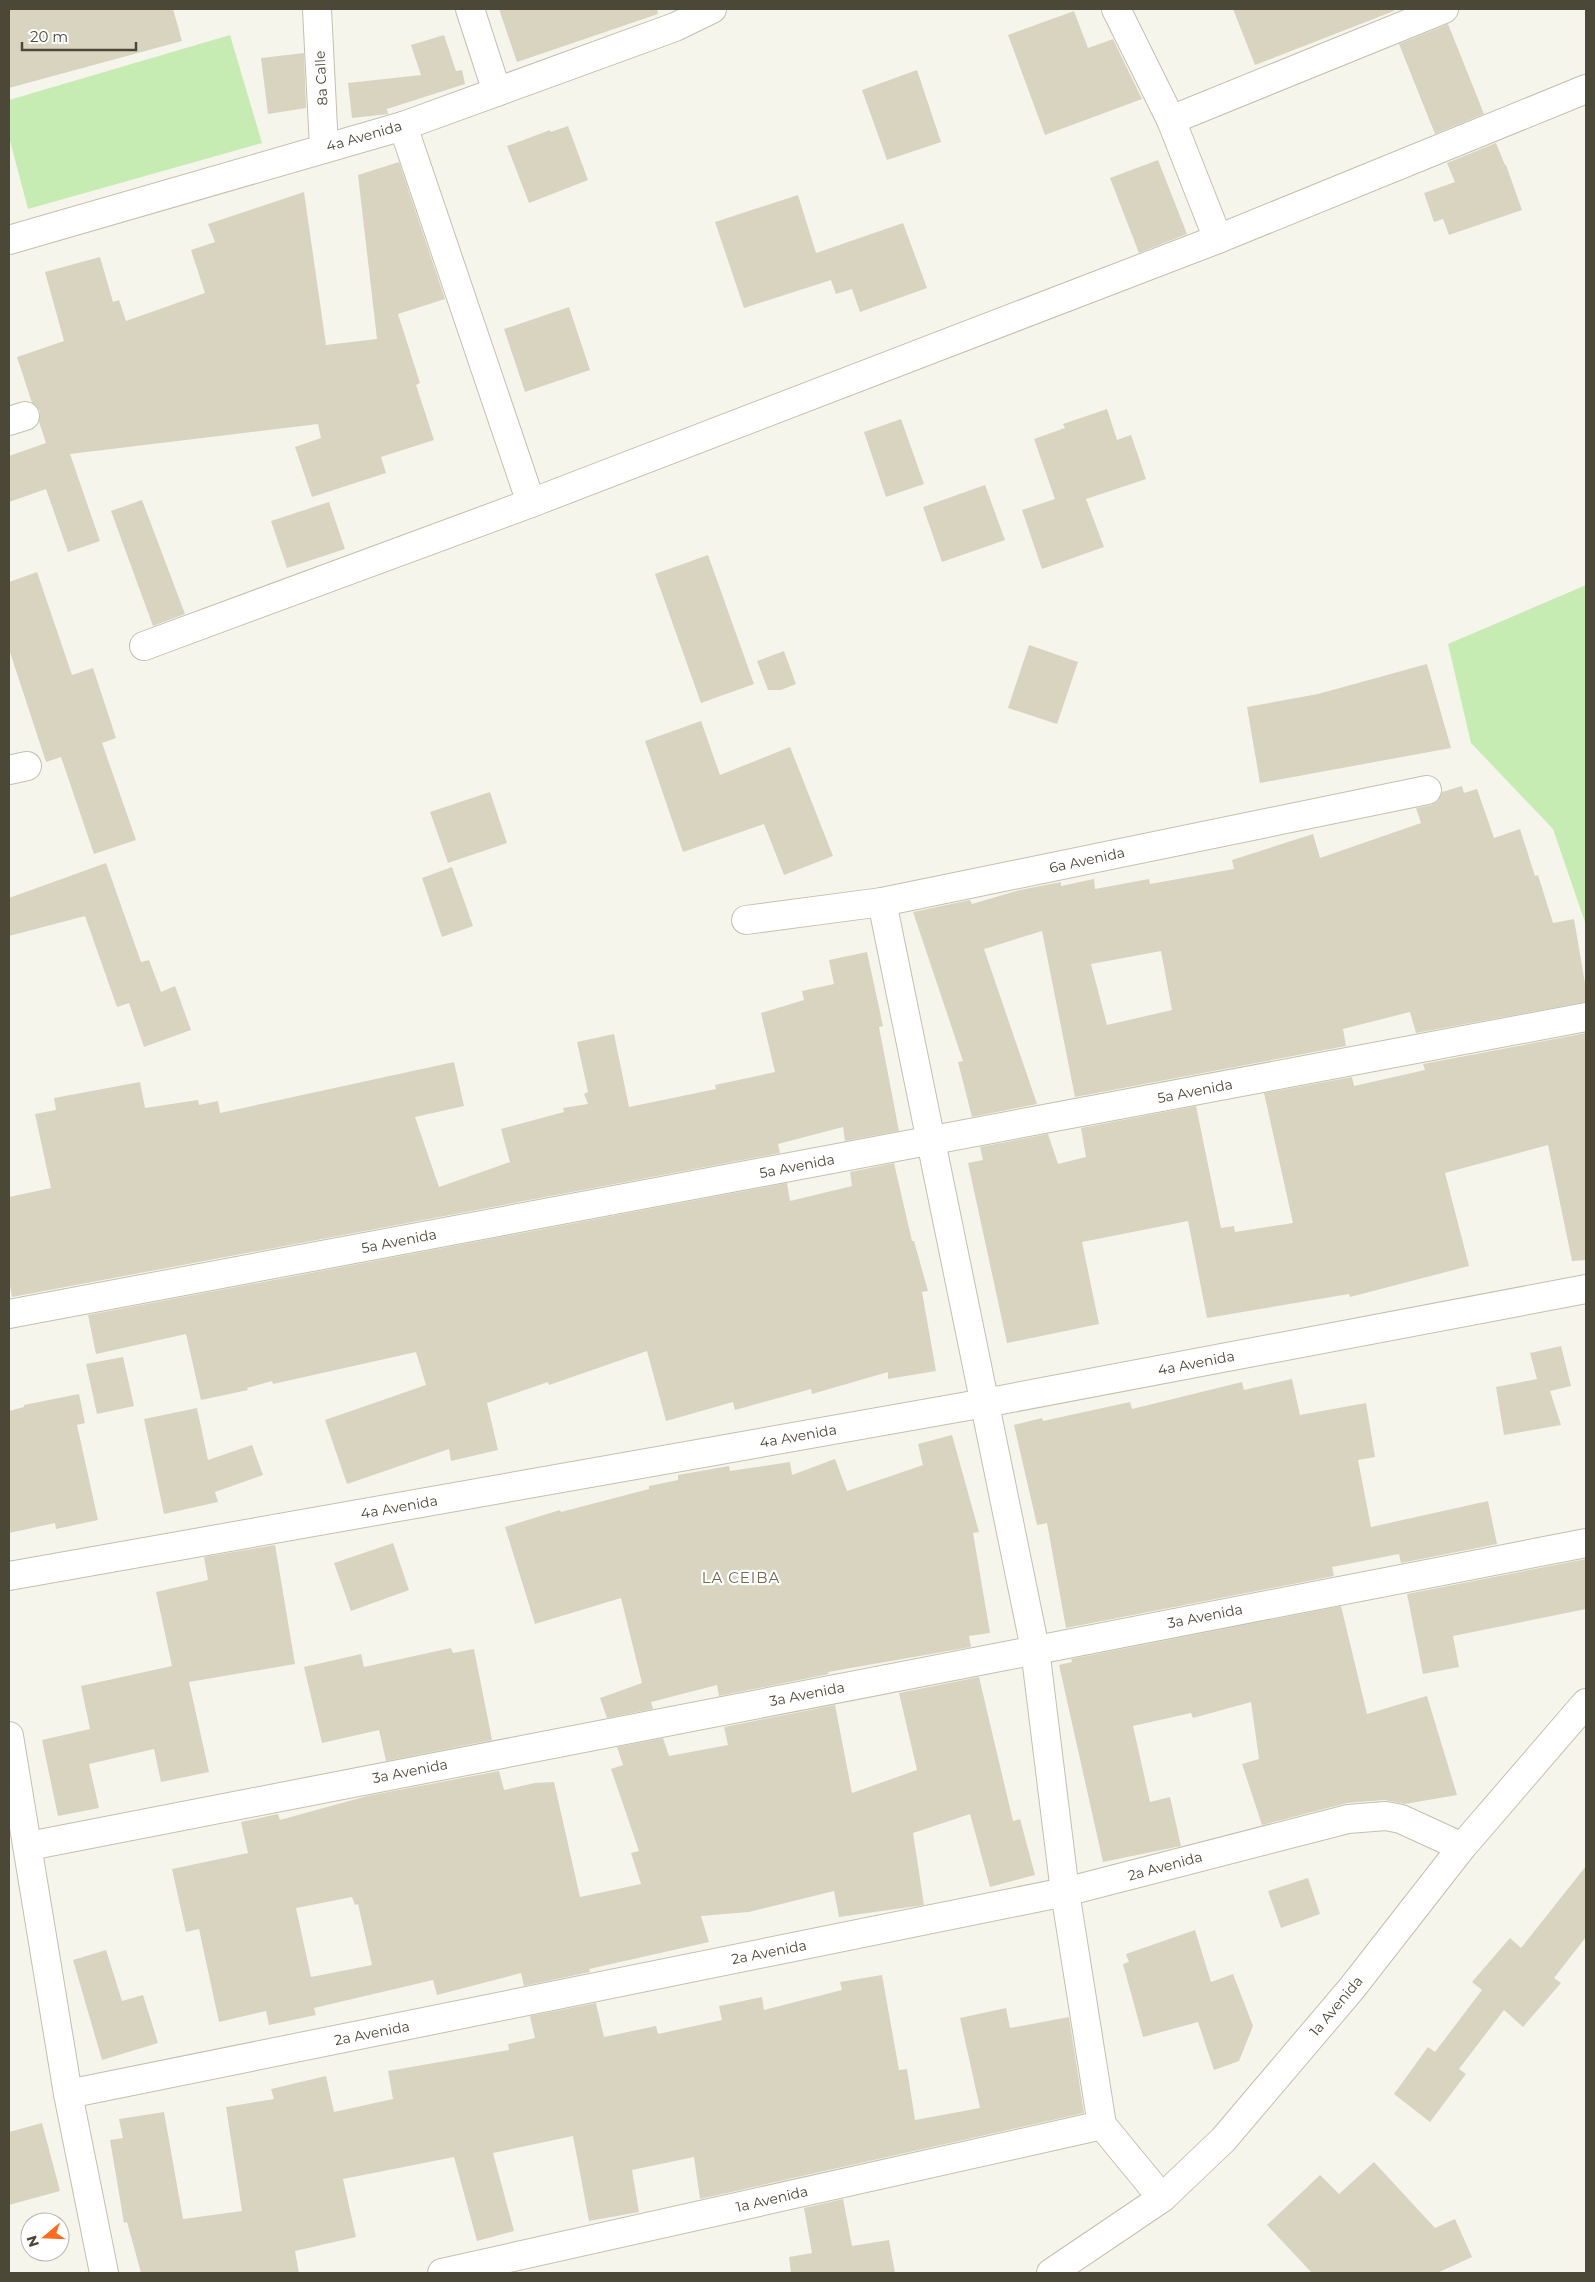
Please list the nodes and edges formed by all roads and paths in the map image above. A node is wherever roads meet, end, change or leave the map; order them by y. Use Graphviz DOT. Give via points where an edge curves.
graph roads {
  1 [pos="317,9"];
  2 [pos="470,9"];
  3 [pos="712,9"];
  4 [pos="1116,9"];
  5 [pos="1444,9"];
  6 [pos="672,18"];
  7 [pos="1586,89"];
  8 [pos="497,92"];
  9 [pos="1171,120"];
  10 [pos="403,126"];
  11 [pos="324,148"];
  12 [pos="10,236"];
  13 [pos="1218,240"];
  14 [pos="531,503"];
  15 [pos="144,646"];
  16 [pos="1427,790"];
  17 [pos="882,902"];
  18 [pos="746,920"];
  19 [pos="1586,1018"];
  20 [pos="932,1140"];
  21 [pos="1586,1289"];
  22 [pos="9,1314"];
  23 [pos="985,1403"];
  24 [pos="1586,1543"];
  25 [pos="9,1576"];
  26 [pos="1035,1649"];
  27 [pos="1586,1703"];
  28 [pos="9,1736"];
  29 [pos="29,1846"];
  30 [pos="1462,1847"];
  31 [pos="1065,1892"];
  32 [pos="68,2094"];
  33 [pos="1102,2125"];
  34 [pos="1162,2198"];
  35 [pos="104,2273"];
  36 [pos="442,2273"];
  37 [pos="1051,2273"];
  1 -- 11 [label="street, 8a Calle"];
  2 -- 8 [label="street"];
  3 -- 6 [label="street, 4a Avenida"];
  4 -- 9 [label="street"];
  5 -- 9 [label="street"];
  6 -- 8 [label="street, 4a Avenida"];
  7 -- 13 [label="street"];
  8 -- 10 [label="street, 4a Avenida"];
  9 -- 13 [label="street"];
  10 -- 11 [label="street, 4a Avenida"];
  10 -- 14 [label="street"];
  11 -- 12 [label="street, 4a Avenida"];
  13 -- 14 [label="street"];
  14 -- 15 [label="street"];
  16 -- 17 [label="street, 6a Avenida"];
  17 -- 18 [label="street, 6a Avenida"];
  17 -- 20 [label="street"];
  19 -- 20 [label="street, 5a Avenida"];
  20 -- 22 [label="street, 5a Avenida"];
  20 -- 23 [label="street"];
  21 -- 23 [label="street, 4a Avenida"];
  23 -- 25 [label="street, 4a Avenida"];
  23 -- 26 [label="street"];
  24 -- 26 [label="street, 3a Avenida"];
  26 -- 29 [label="street, 3a Avenida"];
  26 -- 31 [label="street"];
  27 -- 30 [label="street, 1a Avenida"];
  28 -- 29 [label="street"];
  29 -- 32 [label="street"];
  30 -- 31 [label="street, 2a Avenida" via="1401,1819 1386,1816 1348,1819"];
  30 -- 34 [label="street, 1a Avenida" via="1352,1988 1223,2140"];
  31 -- 32 [label="street, 2a Avenida"];
  31 -- 33 [label="street"];
  32 -- 35 [label="street"];
  33 -- 34 [label="street"];
  33 -- 36 [label="street, 1a Avenida"];
  34 -- 37 [label="street, 1a Avenida"];
}
